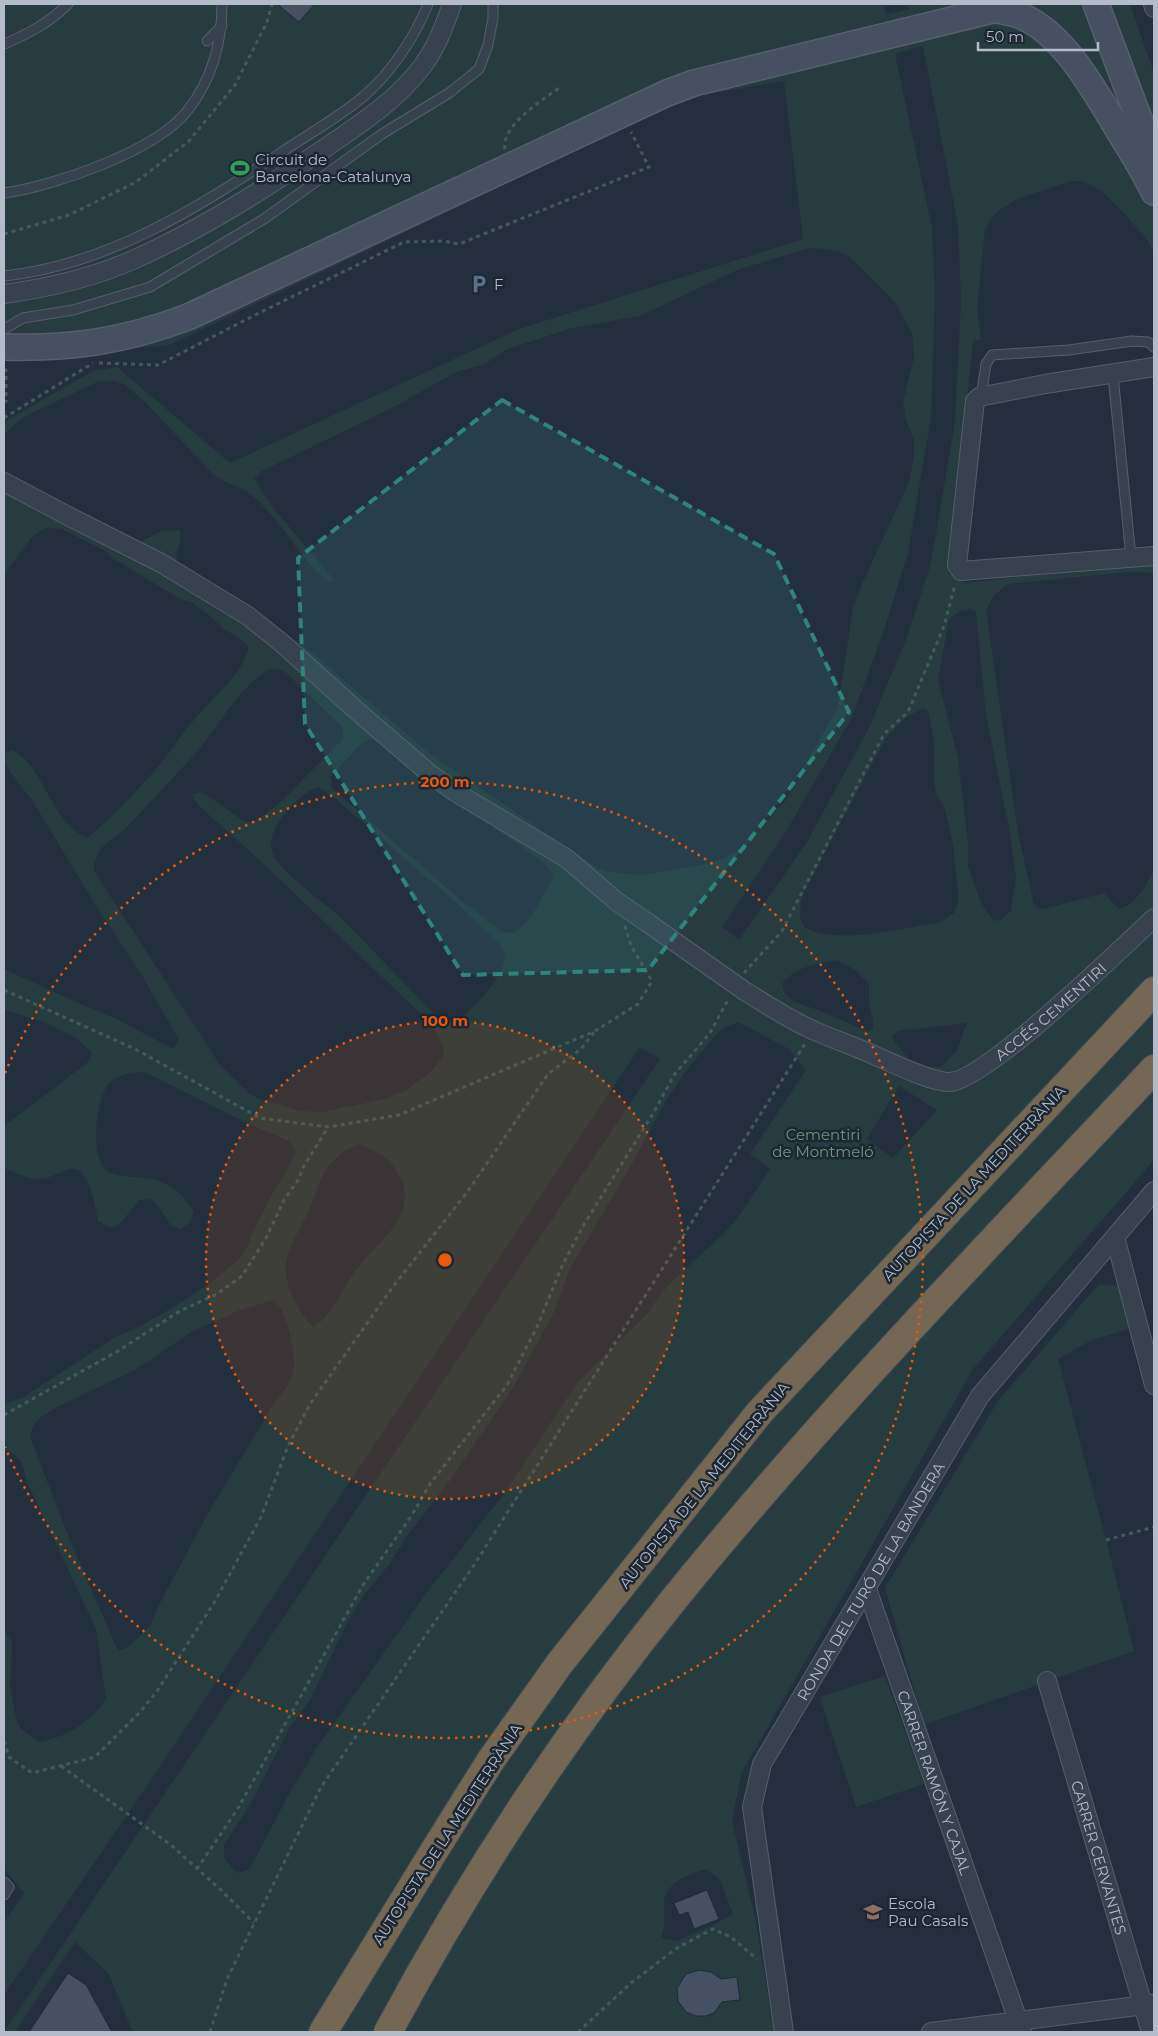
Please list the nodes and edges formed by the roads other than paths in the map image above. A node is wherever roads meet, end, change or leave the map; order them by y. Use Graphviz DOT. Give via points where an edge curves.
graph roads {
  1 [pos="68,4"];
  2 [pos="222,4"];
  3 [pos="428,4"];
  4 [pos="452,4"];
  5 [pos="493,4"];
  6 [pos="968,4"];
  7 [pos="1096,4"];
  8 [pos="1153,4"];
  9 [pos="1005,7"];
  10 [pos="1154,8"];
  11 [pos="949,20"];
  12 [pos="222,26"];
  13 [pos="207,41"];
  14 [pos="4,44"];
  15 [pos="1154,159"];
  16 [pos="1154,192"];
  17 [pos="4,193"];
  18 [pos="4,276"];
  19 [pos="4,294"];
  20 [pos="4,329"];
  21 [pos="4,347"];
  22 [pos="1154,347"];
  23 [pos="1154,367"];
  24 [pos="1113,375"];
  25 [pos="981,397"];
  26 [pos="4,482"];
  27 [pos="1154,556"];
  28 [pos="1131,558"];
  29 [pos="1154,918"];
  30 [pos="1154,991"];
  31 [pos="1154,1069"];
  32 [pos="1154,1191"];
  33 [pos="1115,1237"];
  34 [pos="1154,1385"];
  35 [pos="867,1589"];
  36 [pos="1047,1681"];
  37 [pos="438,1843"];
  38 [pos="4,1882"];
  39 [pos="4,1896"];
  40 [pos="1149,2005"];
  41 [pos="1020,2027"];
  42 [pos="323,2032"];
  43 [pos="343,2032"];
  44 [pos="388,2032"];
  45 [pos="784,2032"];
  46 [pos="931,2032"];
  47 [pos="1151,2032"];
  1 -- 14 [label="lane" via="56,16"];
  2 -- 12 [label="lane"];
  3 -- 18 [label="lane" via="404,51 364,96 255,169 193,208 123,244 74,262"];
  4 -- 19 [label="street" via="435,48 408,83 373,115 286,174 203,224 135,259 37,290"];
  5 -- 20 [label="lane" via="488,45 479,69 449,93 382,134 264,219 150,287 73,310 23,318"];
  6 -- 11 [label="street"];
  7 -- 15 [label="street"];
  8 -- 10 [label="street"];
  9 -- 11 [label="street"];
  9 -- 16 [label="street" via="1039,27 1074,60"];
  11 -- 21 [label="street" via="694,83 160,328 126,338 79,345"];
  12 -- 13 [label="lane"];
  12 -- 17 [label="lane" via="216,57 198,96 167,131 82,173"];
  22 -- 25 [label="lane" via="1148,342 1132,341 1069,350 992,355 986,364"];
  23 -- 24 [label="street"];
  24 -- 25 [label="street"];
  24 -- 28 [label="lane"];
  25 -- 28 [label="street" via="975,401 958,551 957,565 961,570"];
  26 -- 29 [label="street, ACCÉS CEMENTIRI, bridge" via="161,563 248,616 284,644 357,712 455,792 566,858 616,901 739,987 813,1031 912,1072 948,1082 962,1080 1004,1052"];
  27 -- 28 [label="street"];
  30 -- 37 [label="highway, AUTOPISTA DE LA MEDITERRÀNIA" via="759,1413 560,1663 491,1760"];
  31 -- 44 [label="highway" via="912,1327 671,1603 567,1741 517,1815 433,1951"];
  32 -- 33 [label="street, RONDA DEL TURÓ DE LA BANDERA"];
  33 -- 34 [label="street"];
  33 -- 35 [label="street, RONDA DEL TURÓ DE LA BANDERA" via="980,1396"];
  35 -- 41 [label="street, CARRER RAMÓN Y CAJAL"];
  35 -- 45 [label="street, RONDA DEL TURÓ DE LA BANDERA" via="762,1764 752,1807"];
  36 -- 40 [label="street, CARRER CERVANTES"];
  37 -- 42 [label="highway, AUTOPISTA DE LA MEDITERRÀNIA"];
  37 -- 43 [label="highway"];
  38 -- 39 [label="lane" via="9,1887"];
  40 -- 41 [label="street"];
  40 -- 47 [label="street, CARRER CERVANTES"];
  41 -- 46 [label="street"];
}
